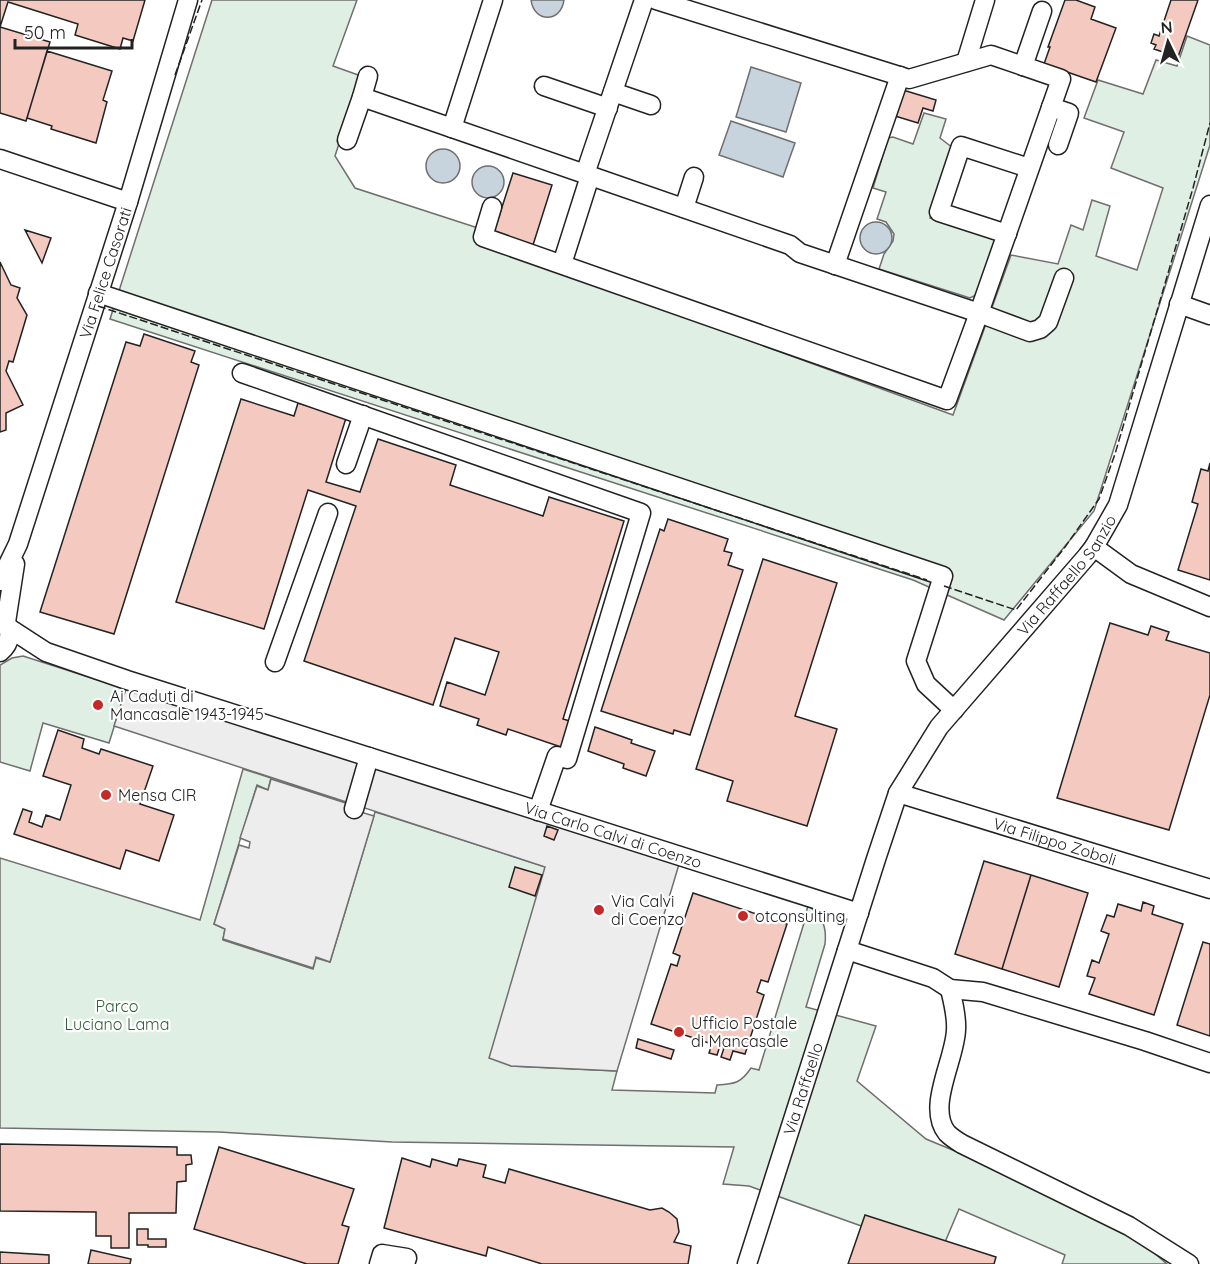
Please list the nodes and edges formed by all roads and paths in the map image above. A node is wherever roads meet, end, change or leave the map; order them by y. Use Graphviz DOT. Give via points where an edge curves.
graph roads {
  1 [pos="188,0"];
  2 [pos="493,0"];
  3 [pos="644,0"];
  4 [pos="656,0"];
  5 [pos="985,0"];
  6 [pos="1042,11"];
  7 [pos="966,62"];
  8 [pos="1023,66"];
  9 [pos="368,76"];
  10 [pos="900,76"];
  11 [pos="543,86"];
  12 [pos="362,97"];
  13 [pos="610,100"];
  14 [pos="651,105"];
  15 [pos="1052,107"];
  16 [pos="452,128"];
  17 [pos="347,140"];
  18 [pos="1058,145"];
  19 [pos="0,159"];
  20 [pos="1029,168"];
  21 [pos="587,175"];
  22 [pos="694,177"];
  23 [pos="129,202"];
  24 [pos="1210,205"];
  25 [pos="492,207"];
  26 [pos="684,208"];
  27 [pos="1007,234"];
  28 [pos="562,264"];
  29 [pos="835,265"];
  30 [pos="1064,278"];
  31 [pos="98,293"];
  32 [pos="1179,304"];
  33 [pos="979,313"];
  34 [pos="1210,315"];
  35 [pos="242,373"];
  36 [pos="363,415"];
  37 [pos="345,464"];
  38 [pos="328,513"];
  39 [pos="18,544"];
  40 [pos="1094,547"];
  41 [pos="0,581"];
  42 [pos="1210,607"];
  43 [pos="5,622"];
  44 [pos="2,650"];
  45 [pos="46,652"];
  46 [pos="275,662"];
  47 [pos="954,710"];
  48 [pos="369,757"];
  49 [pos="898,793"];
  50 [pos="354,809"];
  51 [pos="538,811"];
  52 [pos="1210,889"];
  53 [pos="859,912"];
  54 [pos="847,950"];
  55 [pos="950,989"];
  56 [pos="1210,1063"];
  57 [pos="379,1264"];
  58 [pos="405,1264"];
  59 [pos="747,1264"];
  60 [pos="1189,1264"];
  1 -- 23 [label="street, Via Felice Casorati"];
  2 -- 16 [label="street"];
  3 -- 13 [label="street"];
  4 -- 10 [label="street"];
  5 -- 7 [label="street"];
  6 -- 8 [label="street"];
  7 -- 8 [label="street" via="992,55"];
  7 -- 10 [label="street" via="909,79"];
  8 -- 15 [label="street" via="1061,79"];
  9 -- 12 [label="street"];
  10 -- 29 [label="street"];
  11 -- 13 [label="street"];
  12 -- 16 [label="street"];
  12 -- 17 [label="street"];
  13 -- 14 [label="street"];
  13 -- 21 [label="street"];
  15 -- 18 [label="street" via="1069,114"];
  15 -- 20 [label="street"];
  16 -- 21 [label="street"];
  19 -- 23 [label="street"];
  20 -- 27 [label="street"];
  20 -- 27 [label="street" via="961,146 957,157 939,212"];
  21 -- 26 [label="street"];
  21 -- 28 [label="street"];
  22 -- 26 [label="street"];
  23 -- 31 [label="street, Via Felice Casorati"];
  24 -- 32 [label="street, Via Raffaello Sanzio"];
  25 -- 28 [label="street" via="483,237"];
  26 -- 29 [label="street"];
  27 -- 33 [label="street"];
  28 -- 33 [label="street" via="947,400"];
  29 -- 33 [label="street"];
  30 -- 33 [label="street" via="1048,322 1040,329 1030,332"];
  31 -- 39 [label="street, Via Felice Casorati"];
  31 -- 47 [label="street" via="943,576 916,661 926,684"];
  32 -- 34 [label="street"];
  32 -- 40 [label="street, Via Raffaello Sanzio" via="1118,505"];
  35 -- 36 [label="street"];
  36 -- 37 [label="street"];
  36 -- 51 [label="street" via="641,513 567,759 557,756"];
  38 -- 46 [label="street"];
  39 -- 41 [label="street, Via Felice Casorati"];
  39 -- 43 [label="street, Via Felice Casorati"];
  40 -- 42 [label="street" via="1131,574"];
  40 -- 47 [label="street, Via Raffaello Sanzio"];
  43 -- 44 [label="street, Via Felice Casorati" via="9,638"];
  43 -- 45 [label="street, Via Carlo Calvi di Coenzo"];
  44 -- 45 [label="street, Via Carlo Calvi di Coenzo"];
  45 -- 48 [label="street, Via Carlo Calvi di Coenzo"];
  47 -- 49 [label="street, Via Raffaello Sanzio"];
  48 -- 50 [label="street"];
  48 -- 51 [label="street, Via Carlo Calvi di Coenzo"];
  49 -- 52 [label="street, Via Filippo Zoboli"];
  49 -- 53 [label="street, Via Raffaello Sanzio"];
  51 -- 53 [label="street, Via Carlo Calvi di Coenzo"];
  53 -- 54 [label="street, Via Raffaello"];
  54 -- 55 [label="street" via="933,978"];
  54 -- 59 [label="street, Via Raffaello"];
  55 -- 56 [label="street" via="983,993"];
  55 -- 60 [label="street" via="956,1030 939,1105 939,1119 948,1134 1129,1226"];
  57 -- 58 [label="street" via="382,1254 407,1258"];
}
